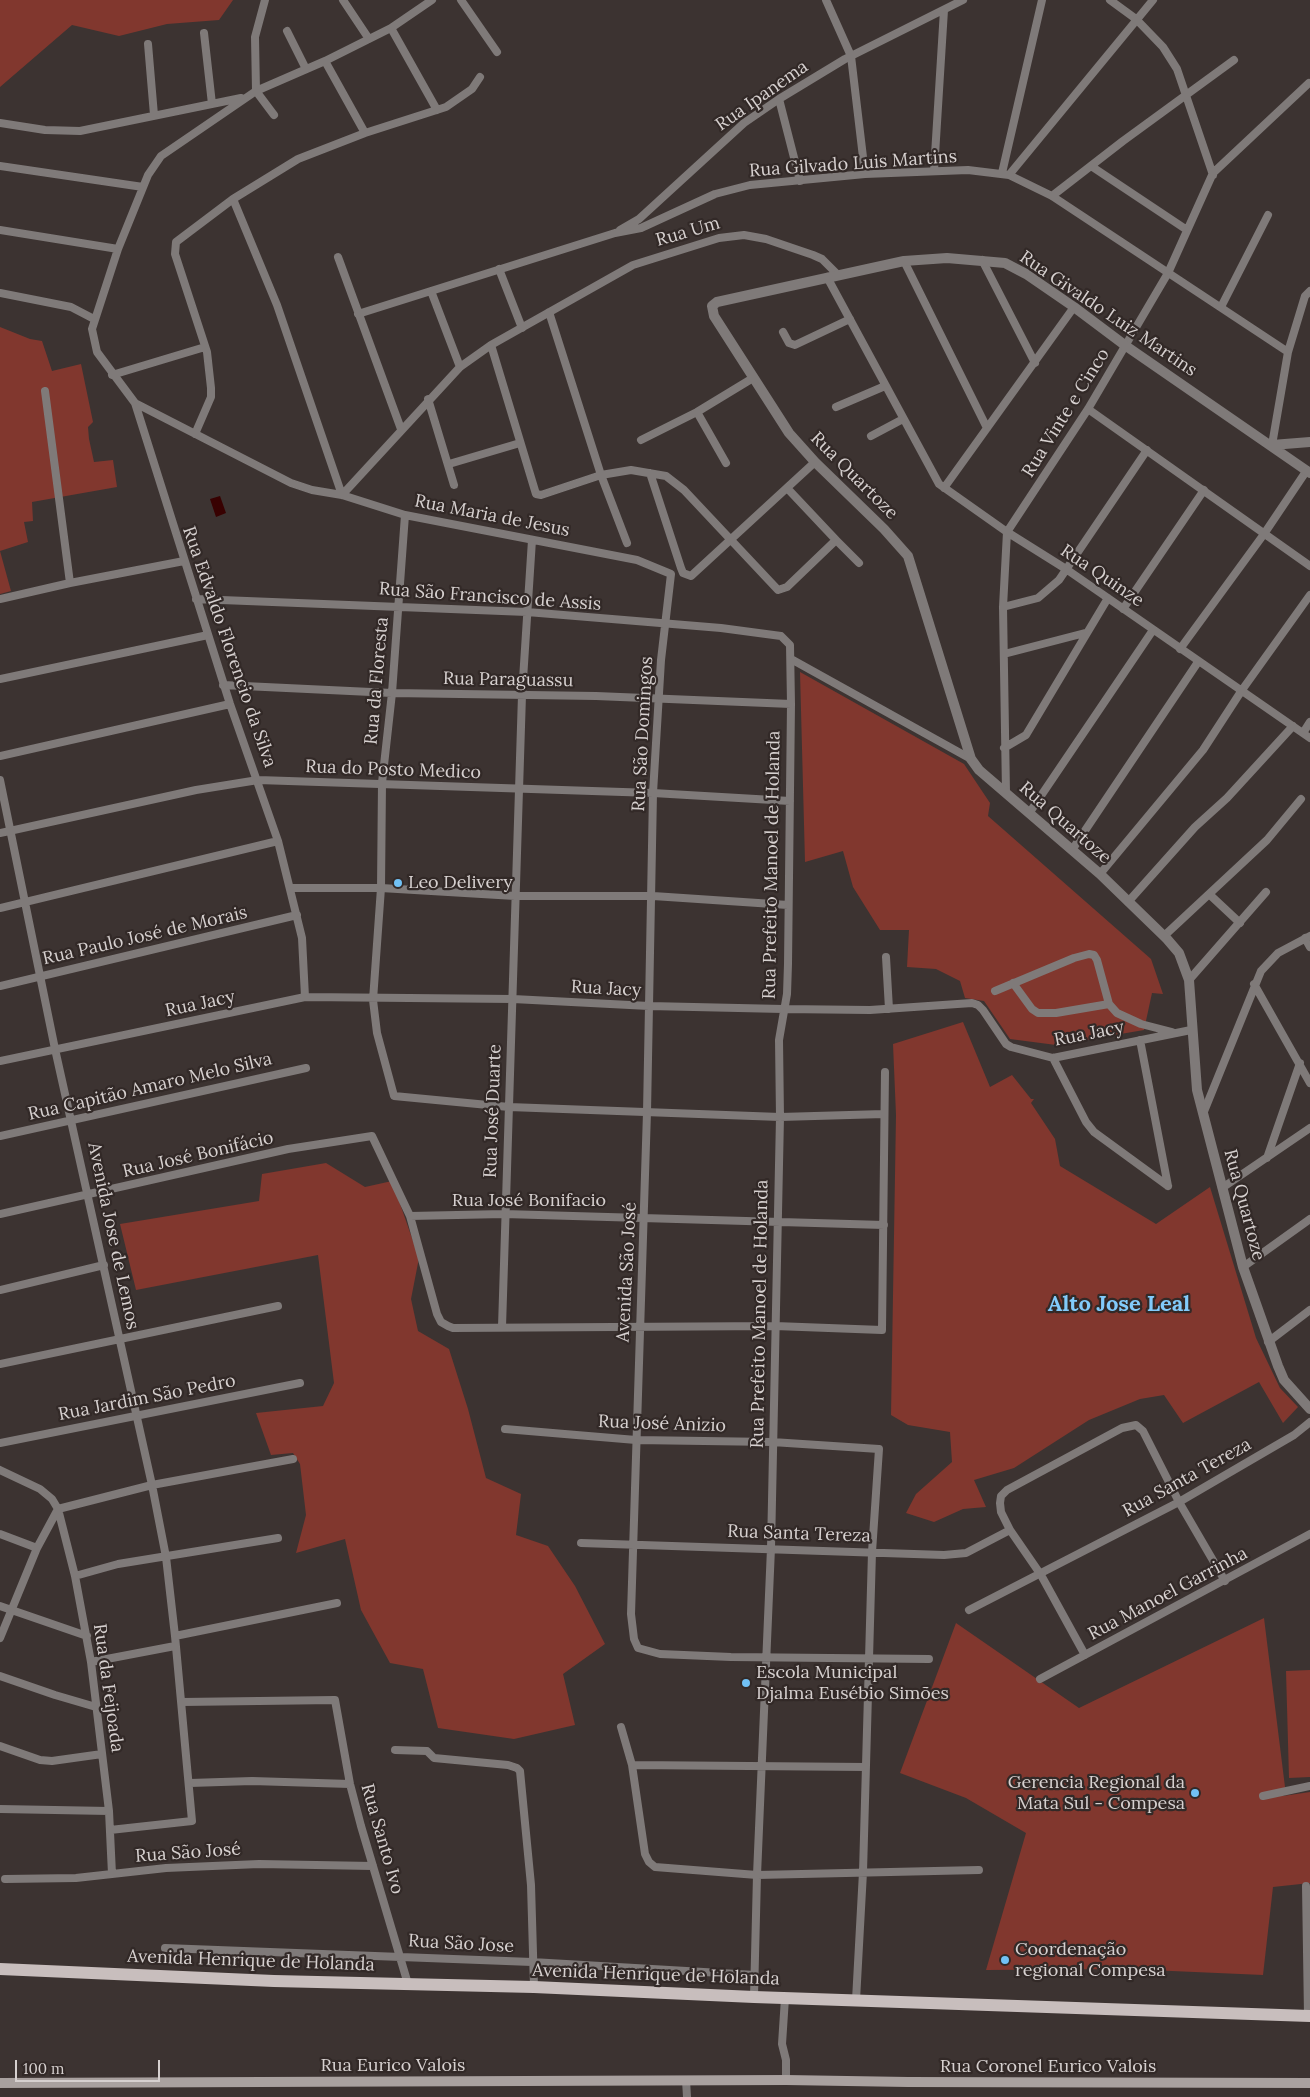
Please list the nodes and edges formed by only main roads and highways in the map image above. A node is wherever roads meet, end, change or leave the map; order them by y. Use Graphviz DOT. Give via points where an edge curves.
graph roads {
  1 [pos="0,1969"];
  2 [pos="1309,2016"];
  3 [pos="786,2080"];
  4 [pos="0,2083"];
  5 [pos="1310,2083"];
  1 -- 2 [label="main road, Avenida Henrique de Holanda"];
  3 -- 4 [label="main road, Rua Eurico Valois"];
  3 -- 5 [label="main road, Rua Coronel Eurico Valois"];
}
